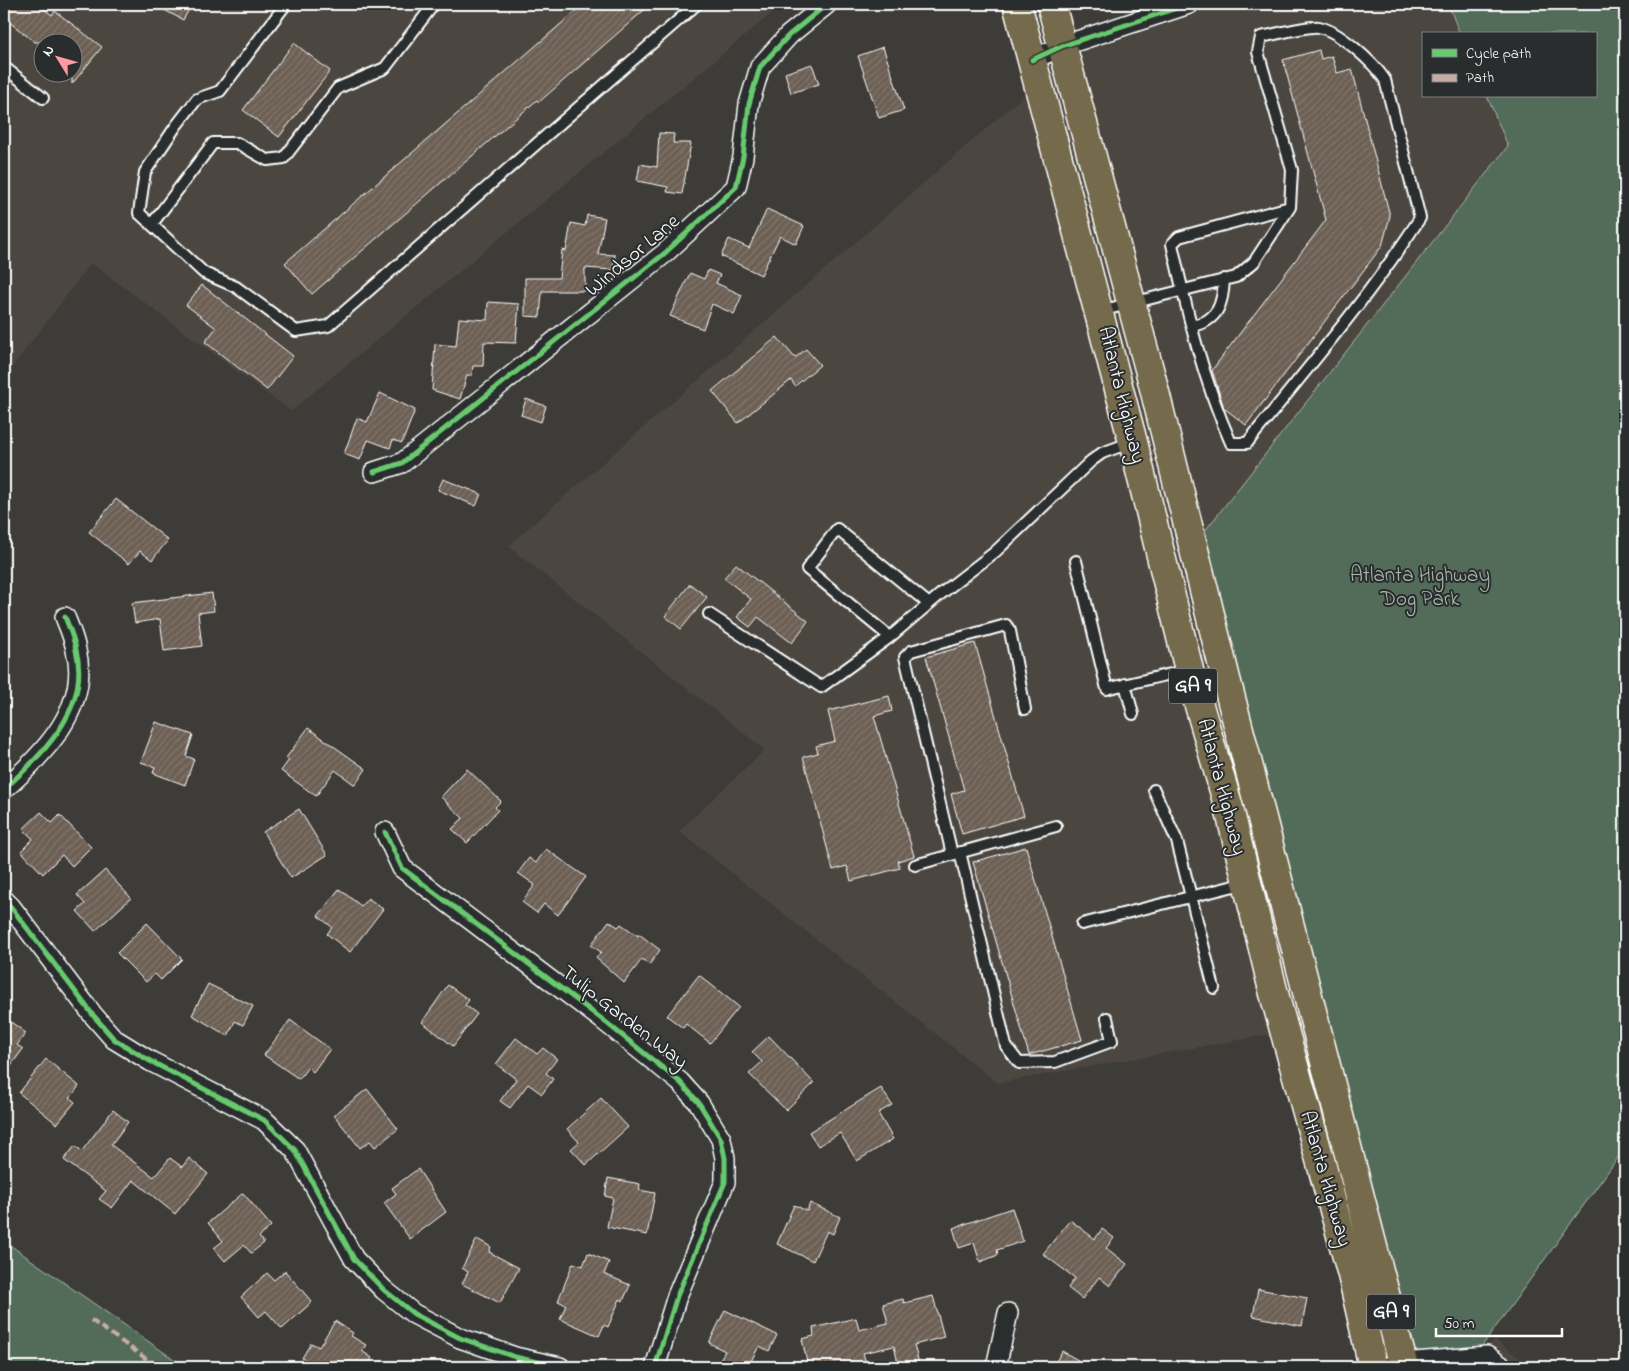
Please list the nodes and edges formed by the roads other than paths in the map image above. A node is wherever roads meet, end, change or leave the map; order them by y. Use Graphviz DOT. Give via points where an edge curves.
graph roads {
  1 [pos="286,4"];
  2 [pos="434,4"];
  3 [pos="697,4"];
  4 [pos="827,4"];
  5 [pos="1017,4"];
  6 [pos="1051,4"];
  7 [pos="1189,4"];
  8 [pos="1062,46"];
  9 [pos="1032,60"];
  10 [pos="4,66"];
  11 [pos="43,98"];
  12 [pos="1290,207"];
  13 [pos="152,224"];
  14 [pos="1224,279"];
  15 [pos="1182,290"];
  16 [pos="1131,302"];
  17 [pos="1099,311"];
  18 [pos="1192,326"];
  19 [pos="1133,442"];
  20 [pos="374,472"];
  21 [pos="1076,561"];
  22 [pos="929,604"];
  23 [pos="709,614"];
  24 [pos="65,617"];
  25 [pos="890,637"];
  26 [pos="1189,670"];
  27 [pos="1125,684"];
  28 [pos="1025,709"];
  29 [pos="1133,714"];
  30 [pos="4,790"];
  31 [pos="1154,790"];
  32 [pos="1056,826"];
  33 [pos="385,832"];
  34 [pos="956,853"];
  35 [pos="915,865"];
  36 [pos="1247,883"];
  37 [pos="1192,896"];
  38 [pos="4,900"];
  39 [pos="1082,924"];
  40 [pos="1214,988"];
  41 [pos="1107,1018"];
  42 [pos="1008,1313"];
  43 [pos="1399,1366"];
  44 [pos="560,1367"];
  45 [pos="655,1367"];
  46 [pos="996,1367"];
  47 [pos="1373,1367"];
  48 [pos="1503,1367"];
  1 -- 13 [label="lane" via="220,91 197,99 145,172 139,213"];
  2 -- 13 [label="lane" via="385,68 338,88 284,158 267,160 237,144 213,143"];
  3 -- 13 [label="lane" via="328,326 296,331 236,286 204,273"];
  4 -- 20 [label="street, Windsor Lane" via="789,34 760,67 750,104 736,187 665,253 402,463"];
  5 -- 9 [label="main road, Atlanta Highway / GA 9"];
  6 -- 8 [label="main road, Atlanta Highway / GA 9"];
  7 -- 8 [label="street"];
  8 -- 9 [label="street"];
  8 -- 16 [label="main road, Atlanta Highway / GA 9"];
  9 -- 17 [label="main road, Atlanta Highway / GA 9"];
  10 -- 11 [label="lane"];
  12 -- 14 [label="lane" via="1254,262 1236,277"];
  12 -- 15 [label="lane" via="1179,237 1172,244"];
  12 -- 18 [label="lane" via="1292,170 1258,52 1261,37 1317,26 1334,33 1378,69 1385,80 1420,218 1336,332 1247,443 1231,444 1213,404"];
  14 -- 15 [label="lane"];
  14 -- 18 [label="lane" via="1223,302 1206,323"];
  15 -- 16 [label="lane"];
  15 -- 18 [label="lane"];
  16 -- 17 [label="lane"];
  16 -- 43 [label="main road, Atlanta Highway / GA 9"];
  17 -- 19 [label="main road, Atlanta Highway / GA 9"];
  19 -- 22 [label="lane" via="1102,453 1091,461 995,552"];
  19 -- 26 [label="main road, Atlanta Highway / GA 9"];
  21 -- 27 [label="lane" via="1109,688"];
  22 -- 25 [label="lane"];
  22 -- 25 [label="lane" via="837,529 807,569"];
  23 -- 25 [label="lane" via="821,687"];
  24 -- 30 [label="street" via="77,651 79,680 69,713 51,743"];
  26 -- 27 [label="lane"];
  26 -- 36 [label="main road, Atlanta Highway / GA 9"];
  27 -- 29 [label="lane"];
  28 -- 34 [label="lane" via="1010,631 1006,625 911,650 904,657"];
  31 -- 37 [label="lane" via="1177,841"];
  32 -- 34 [label="lane"];
  33 -- 45 [label="street, Tulip Garden Way" via="402,868 680,1082 699,1103 721,1139 725,1158 724,1182 677,1296"];
  34 -- 35 [label="lane"];
  34 -- 41 [label="lane" via="1006,1046 1019,1063 1055,1062 1112,1041"];
  36 -- 37 [label="lane"];
  36 -- 47 [label="main road, Atlanta Highway / GA 9" via="1273,990 1352,1275"];
  37 -- 39 [label="lane"];
  37 -- 40 [label="lane"];
  38 -- 44 [label="street" via="114,1038 150,1061 264,1120 296,1150 354,1259 384,1290 414,1314 460,1338 515,1357"];
  42 -- 46 [label="street"];
  43 -- 48 [label="street" via="1487,1356"];
}
